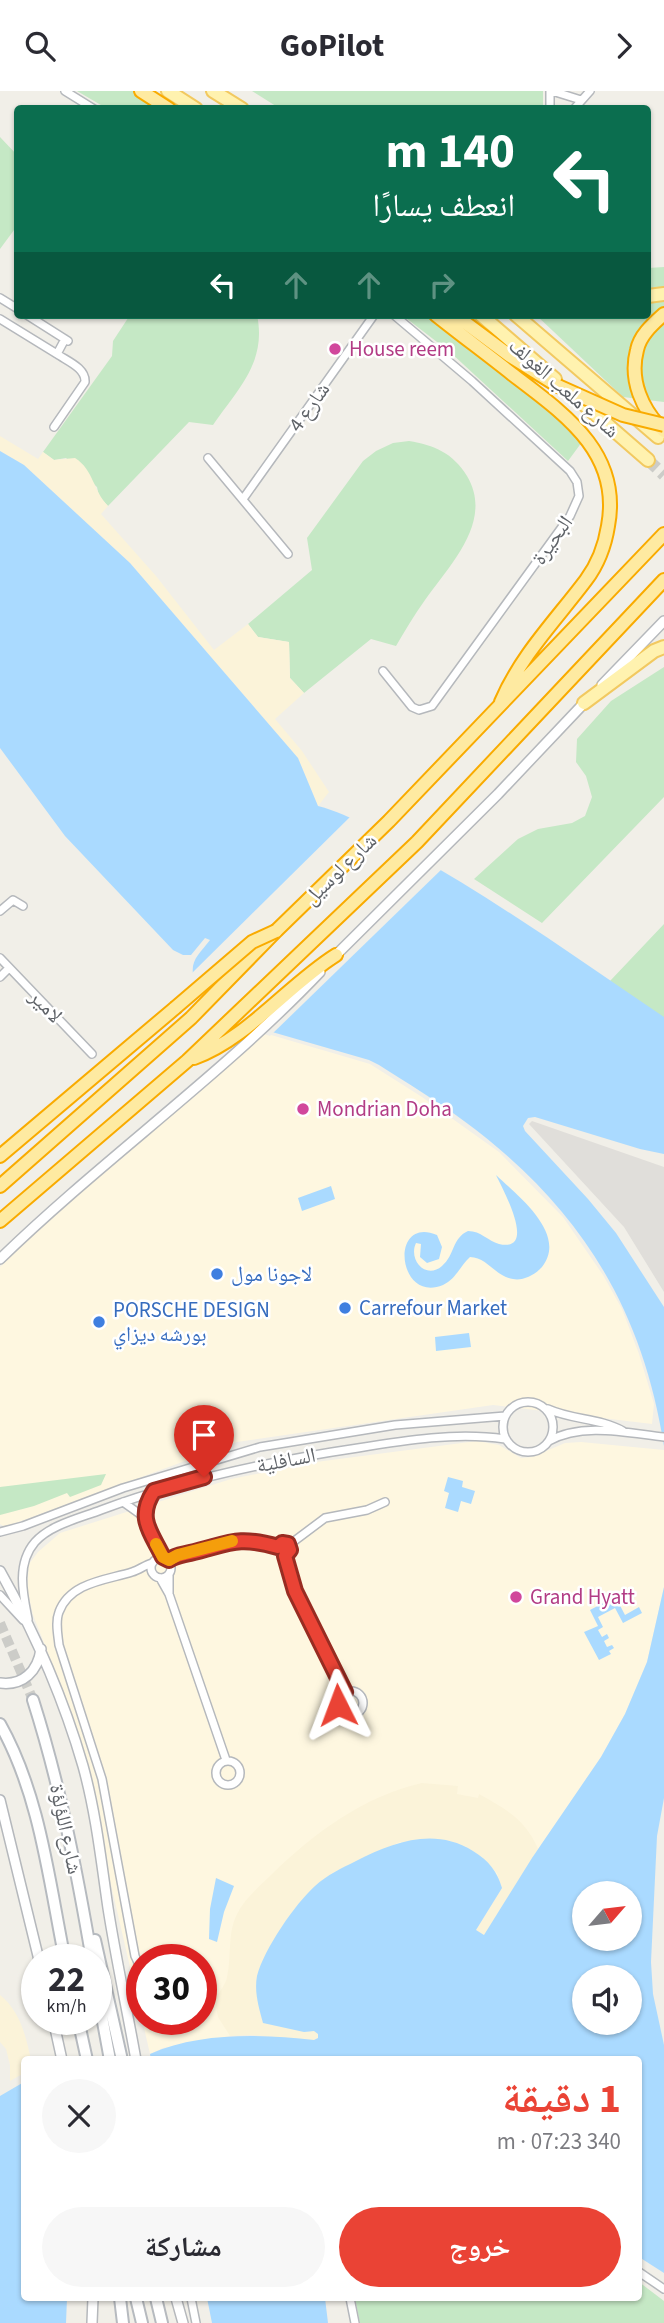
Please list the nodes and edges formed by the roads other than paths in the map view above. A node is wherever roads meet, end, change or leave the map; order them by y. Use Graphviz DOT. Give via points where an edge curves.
graph roads {
  1 [pos="65,91"];
  2 [pos="141,91"];
  3 [pos="168,91"];
  4 [pos="214,91"];
  5 [pos="551,91"];
  6 [pos="590,91"];
  7 [pos="581,100"];
  8 [pos="88,105"];
  9 [pos="163,105"];
  10 [pos="190,105"];
  11 [pos="236,105"];
  12 [pos="577,105"];
  13 [pos="664,314"];
  14 [pos="37,319"];
  15 [pos="371,319"];
  16 [pos="399,319"];
  17 [pos="441,319"];
  18 [pos="460,319"];
  19 [pos="486,319"];
  20 [pos="521,319"];
  21 [pos="0,320"];
  22 [pos="57,354"];
  23 [pos="664,425"];
  24 [pos="54,427"];
  25 [pos="661,434"];
  26 [pos="208,458"];
  27 [pos="648,460"];
  28 [pos="243,499"];
  29 [pos="664,534"];
  30 [pos="288,555"];
  31 [pos="664,580"];
  32 [pos="664,621"];
  33 [pos="664,647"];
  34 [pos="383,671"];
  35 [pos="584,703"];
  36 [pos="497,709"];
  37 [pos="23,906"];
  38 [pos="0,911"];
  39 [pos="276,931"];
  40 [pos="336,955"];
  41 [pos="3,964"];
  42 [pos="0,977"];
  43 [pos="235,1043"];
  44 [pos="92,1054"];
  45 [pos="187,1061"];
  46 [pos="0,1156"];
  47 [pos="0,1186"];
  48 [pos="0,1221"];
  49 [pos="0,1259"];
  50 [pos="545,1408"];
  51 [pos="505,1416"];
  52 [pos="627,1433"];
  53 [pos="664,1437"];
  54 [pos="506,1439"];
  55 [pos="290,1442"];
  56 [pos="549,1442"];
  57 [pos="293,1458"];
  58 [pos="154,1491"];
  59 [pos="123,1502"];
  60 [pos="385,1502"];
  61 [pos="144,1517"];
  62 [pos="0,1532"];
  63 [pos="289,1545"];
  64 [pos="278,1547"];
  65 [pos="285,1556"];
  66 [pos="162,1561"];
  67 [pos="0,1571"];
  68 [pos="134,1571"];
  69 [pos="152,1573"];
  70 [pos="169,1575"];
  71 [pos="160,1578"];
  72 [pos="169,1594"];
  73 [pos="0,1595"];
  74 [pos="29,1624"];
  75 [pos="41,1649"];
  76 [pos="0,1683"];
  77 [pos="345,1692"];
  78 [pos="33,1700"];
  79 [pos="0,1724"];
  80 [pos="226,1760"];
  81 [pos="0,1800"];
  82 [pos="85,1918"];
  83 [pos="35,1944"];
  84 [pos="62,1944"];
  85 [pos="89,1944"];
  86 [pos="133,1944"];
  87 [pos="57,2035"];
  88 [pos="77,2035"];
  89 [pos="80,2035"];
  90 [pos="105,2035"];
  91 [pos="61,2056"];
  92 [pos="79,2056"];
  93 [pos="86,2056"];
  94 [pos="109,2056"];
  95 [pos="121,2056"];
  96 [pos="135,2056"];
  97 [pos="642,2274"];
  98 [pos="664,2289"];
  99 [pos="93,2301"];
  100 [pos="115,2301"];
  101 [pos="120,2301"];
  102 [pos="137,2301"];
  103 [pos="157,2301"];
  104 [pos="177,2301"];
  105 [pos="192,2301"];
  106 [pos="351,2301"];
  107 [pos="92,2323"];
  108 [pos="122,2323"];
  109 [pos="142,2323"];
  110 [pos="162,2323"];
  111 [pos="183,2323"];
  112 [pos="196,2323"];
  113 [pos="355,2323"];
  1 -- 8 [label="street"];
  2 -- 9 [label="highway"];
  3 -- 10 [label="main road"];
  4 -- 11 [label="main road"];
  5 -- 7 [label="street"];
  6 -- 7 [label="street"];
  7 -- 12 [label="street"];
  13 -- 25 [label="highway" via="637,348 635,375 639,397"];
  14 -- 22 [label="street" via="66,341"];
  15 -- 28 [label="street, شارع 4"];
  16 -- 34 [label="street, البحيرة" via="560,461 577,482 579,496 570,516 432,706 412,707"];
  17 -- 36 [label="highway" via="561,410 593,447 609,493 609,522 597,561 519,664"];
  18 -- 23 [label="highway, bridge" via="558,386 623,415"];
  19 -- 27 [label="main road, شارع ملعب الغولف"];
  20 -- 25 [label="main road, شارع ملعب الغولف"];
  21 -- 22 [label="street"];
  22 -- 24 [label="street" via="86,376"];
  26 -- 28 [label="street"];
  28 -- 30 [label="street"];
  29 -- 36 [label="highway, شارع لوسيل"];
  31 -- 45 [label="highway, شارع لوسيل" via="417,842"];
  32 -- 35 [label="street"];
  33 -- 35 [label="main road"];
  35 -- 40 [label="street"];
  36 -- 39 [label="highway, شارع لوسيل"];
  37 -- 38 [label="street" via="13,900"];
  39 -- 46 [label="highway, bridge" via="252,942"];
  39 -- 47 [label="highway, شارع لوسيل" via="191,1018"];
  40 -- 43 [label="highway" via="314,969"];
  41 -- 42 [label="street"];
  41 -- 44 [label="street, لامير"];
  43 -- 45 [label="highway"];
  43 -- 49 [label="street" via="200,1085"];
  45 -- 48 [label="highway, شارع لوسيل"];
  50 -- 51 [label="street" via="526,1401"];
  50 -- 52 [label="street"];
  50 -- 56 [label="street" via="553,1420"];
  51 -- 54 [label="street"];
  51 -- 55 [label="street, السافلية" via="395,1425"];
  52 -- 53 [label="street"];
  52 -- 56 [label="street" via="571,1432"];
  54 -- 56 [label="street" via="526,1453"];
  54 -- 57 [label="street, السافلية" via="480,1435 401,1442"];
  55 -- 57 [label="street"];
  55 -- 62 [label="street, السافلية" via="211,1460"];
  57 -- 58 [label="street, السافلية"];
  58 -- 59 [label="street, السافلية"];
  58 -- 61 [label="street"];
  59 -- 61 [label="street"];
  59 -- 74 [label="street, السافلية" via="35,1541 22,1574"];
  60 -- 63 [label="street" via="325,1518"];
  61 -- 66 [label="street"];
  63 -- 64 [label="street"];
  63 -- 65 [label="street"];
  64 -- 65 [label="street" via="278,1553"];
  64 -- 66 [label="street" via="238,1540 190,1553 182,1560"];
  65 -- 77 [label="street" via="295,1591"];
  66 -- 68 [label="street"];
  66 -- 69 [label="street"];
  66 -- 70 [label="street"];
  67 -- 74 [label="street, السافلية"];
  68 -- 69 [label="street"];
  68 -- 86 [label="street" via="77,1591 58,1613 57,1628 102,1779"];
  69 -- 71 [label="street"];
  70 -- 71 [label="street"];
  70 -- 72 [label="street"];
  71 -- 72 [label="street"];
  72 -- 80 [label="street"];
  73 -- 74 [label="street"];
  74 -- 75 [label="street, السافلية"];
  75 -- 76 [label="street" via="30,1675 14,1683"];
  75 -- 96 [label="street, السافلية" via="90,1795"];
  78 -- 82 [label="main road, شارع اللؤلؤة" via="53,1766"];
  79 -- 84 [label="main road, شارع اللؤلؤة" via="33,1805"];
  81 -- 83 [label="street"];
  82 -- 85 [label="main road, شارع اللؤلؤة"];
  82 -- 95 [label="main road" via="96,1945"];
  87 -- 91 [label="street"];
  88 -- 92 [label="main road"];
  89 -- 93 [label="main road"];
  90 -- 94 [label="main road"];
  97 -- 98 [label="street"];
  99 -- 107 [label="street"];
  100 -- 108 [label="street"];
  101 -- 108 [label="main road"];
  102 -- 109 [label="main road"];
  103 -- 110 [label="main road"];
  104 -- 111 [label="street"];
  105 -- 112 [label="street"];
  106 -- 113 [label="street"];
}
